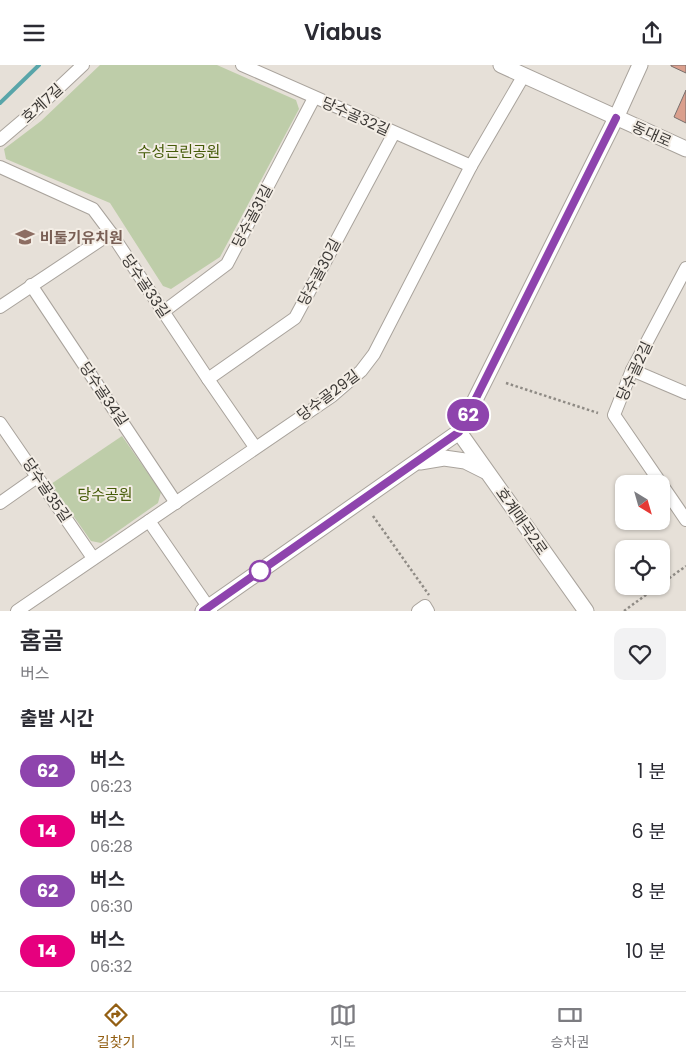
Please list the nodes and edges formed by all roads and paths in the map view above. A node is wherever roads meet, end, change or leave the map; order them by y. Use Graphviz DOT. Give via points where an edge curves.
graph roads {
  1 [pos="83,65"];
  2 [pos="242,65"];
  3 [pos="501,65"];
  4 [pos="640,65"];
  5 [pos="524,75"];
  6 [pos="314,97"];
  7 [pos="616,118"];
  8 [pos="394,133"];
  9 [pos="0,140"];
  10 [pos="686,149"];
  11 [pos="471,166"];
  12 [pos="0,167"];
  13 [pos="111,233"];
  14 [pos="686,267"];
  15 [pos="683,281"];
  16 [pos="31,285"];
  17 [pos="0,307"];
  18 [pos="163,312"];
  19 [pos="632,370"];
  20 [pos="208,379"];
  21 [pos="506,383"];
  22 [pos="686,393"];
  23 [pos="598,413"];
  24 [pos="0,423"];
  25 [pos="459,432"];
  26 [pos="255,447"];
  27 [pos="416,462"];
  28 [pos="488,473"];
  29 [pos="37,477"];
  30 [pos="0,503"];
  31 [pos="176,503"];
  32 [pos="373,516"];
  33 [pos="686,520"];
  34 [pos="150,521"];
  35 [pos="93,558"];
  36 [pos="686,566"];
  37 [pos="670,578"];
  38 [pos="646,595"];
  39 [pos="431,598"];
  40 [pos="207,610"];
  41 [pos="17,611"];
  42 [pos="418,611"];
  43 [pos="428,611"];
  44 [pos="586,611"];
  45 [pos="624,611"];
  1 -- 9 [label="street, 호계7길"];
  2 -- 6 [label="street, 당수골32길"];
  3 -- 5 [label="street"];
  4 -- 7 [label="street, 동대로"];
  5 -- 7 [label="street"];
  5 -- 11 [label="street, 당수골29길"];
  6 -- 8 [label="street, 당수골32길"];
  6 -- 18 [label="street, 당수골31길" via="227,264"];
  7 -- 10 [label="street, 동대로"];
  7 -- 25 [label="street"];
  8 -- 11 [label="street, 당수골32길"];
  8 -- 20 [label="street, 당수골30길" via="295,318"];
  11 -- 26 [label="street, 당수골29길" via="374,354 361,371 332,396"];
  12 -- 13 [label="street, 당수골33길" via="94,209"];
  13 -- 16 [label="street"];
  13 -- 18 [label="street, 당수골33길"];
  14 -- 15 [label="street, 당수골2길"];
  15 -- 19 [label="street, 당수골2길"];
  16 -- 17 [label="street"];
  16 -- 31 [label="street, 당수골34길"];
  18 -- 20 [label="street, 당수골33길"];
  19 -- 22 [label="street"];
  19 -- 33 [label="street, 당수골2길" via="614,415"];
  20 -- 26 [label="street, 당수골33길"];
  21 -- 23 [label="path"];
  24 -- 29 [label="street, 당수골35길"];
  25 -- 27 [label="street"];
  25 -- 28 [label="street, 호계매곡2로"];
  26 -- 31 [label="street, 당수골29길"];
  27 -- 28 [label="street" via="444,458 465,461"];
  27 -- 40 [label="street"];
  28 -- 44 [label="street, 호계매곡2로"];
  29 -- 30 [label="street"];
  29 -- 35 [label="street, 당수골35길"];
  31 -- 34 [label="street, 당수골29길"];
  32 -- 39 [label="path"];
  34 -- 35 [label="street, 당수골29길"];
  34 -- 40 [label="street"];
  35 -- 41 [label="street, 당수골29길"];
  36 -- 37 [label="path"];
  38 -- 45 [label="path"];
  42 -- 43 [label="street" via="425,606"];
}
